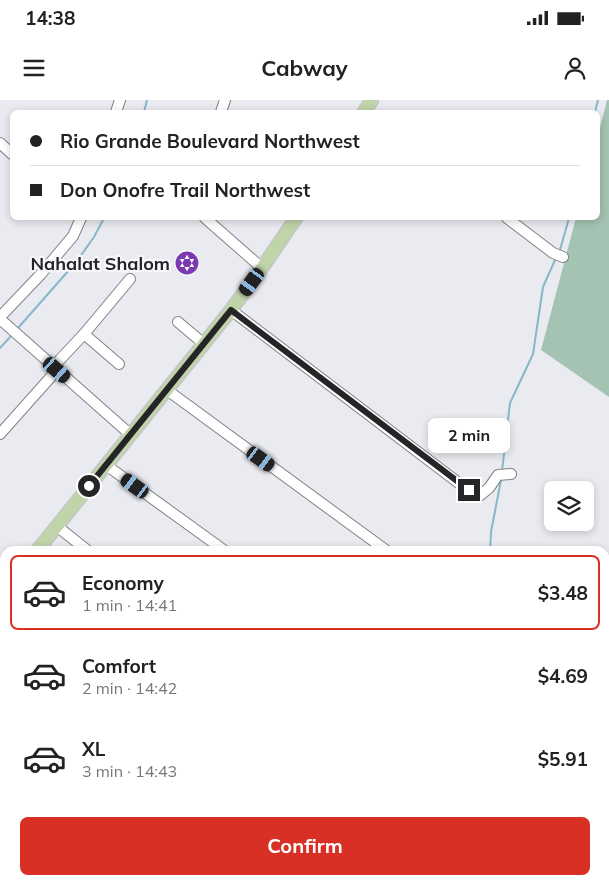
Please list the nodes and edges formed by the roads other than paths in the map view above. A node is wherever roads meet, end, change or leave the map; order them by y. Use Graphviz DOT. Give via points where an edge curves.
graph roads {
  1 [pos="0,143"];
  2 [pos="10,152"];
  3 [pos="80,220"];
  4 [pos="207,220"];
  5 [pos="295,220"];
  6 [pos="510,220"];
  7 [pos="563,257"];
  8 [pos="262,268"];
  9 [pos="130,279"];
  10 [pos="231,310"];
  11 [pos="0,318"];
  12 [pos="178,322"];
  13 [pos="84,334"];
  14 [pos="204,344"];
  15 [pos="119,364"];
  16 [pos="55,368"];
  17 [pos="167,390"];
  18 [pos="0,434"];
  19 [pos="131,435"];
  20 [pos="106,465"];
  21 [pos="505,474"];
  22 [pos="58,527"];
  23 [pos="41,546"];
  24 [pos="82,546"];
  25 [pos="218,546"];
  26 [pos="380,546"];
  1 -- 2 [label="street"];
  3 -- 11 [label="street" via="73,236"];
  4 -- 8 [label="street"];
  5 -- 8 [label="main road"];
  6 -- 7 [label="street"];
  8 -- 10 [label="main road"];
  9 -- 13 [label="street"];
  10 -- 14 [label="main road"];
  10 -- 21 [label="street" via="479,496 489,488 494,478"];
  11 -- 16 [label="street"];
  12 -- 14 [label="street"];
  13 -- 15 [label="street"];
  13 -- 16 [label="street"];
  14 -- 17 [label="main road"];
  16 -- 18 [label="street"];
  16 -- 19 [label="street"];
  17 -- 19 [label="main road"];
  17 -- 26 [label="street"];
  19 -- 20 [label="main road"];
  20 -- 22 [label="main road"];
  20 -- 25 [label="street"];
  22 -- 23 [label="main road"];
  22 -- 24 [label="street"];
}
